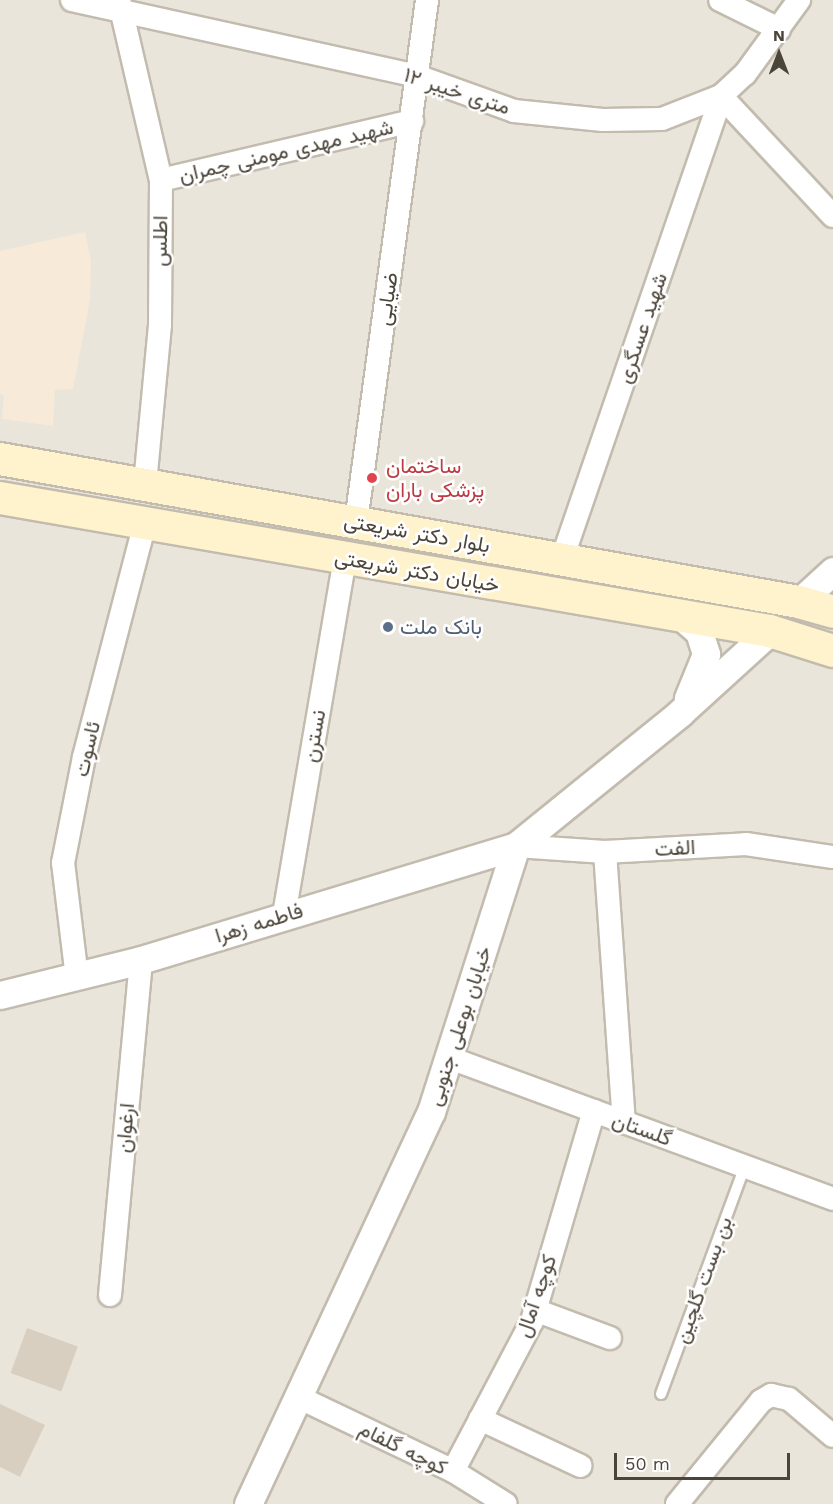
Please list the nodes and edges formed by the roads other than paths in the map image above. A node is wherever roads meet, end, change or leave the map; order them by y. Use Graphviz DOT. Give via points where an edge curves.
graph roads {
  1 [pos="72,0"];
  2 [pos="427,0"];
  3 [pos="720,0"];
  4 [pos="799,0"];
  5 [pos="120,5"];
  6 [pos="779,29"];
  7 [pos="417,76"];
  8 [pos="722,96"];
  9 [pos="412,121"];
  10 [pos="161,180"];
  11 [pos="833,216"];
  12 [pos="0,459"];
  13 [pos="144,485"];
  14 [pos="1,501"];
  15 [pos="356,522"];
  16 [pos="145,523"];
  17 [pos="345,558"];
  18 [pos="562,559"];
  19 [pos="833,571"];
  20 [pos="798,602"];
  21 [pos="833,612"];
  22 [pos="682,617"];
  23 [pos="770,631"];
  24 [pos="833,651"];
  25 [pos="680,713"];
  26 [pos="516,846"];
  27 [pos="605,852"];
  28 [pos="833,857"];
  29 [pos="284,915"];
  30 [pos="141,960"];
  31 [pos="77,978"];
  32 [pos="0,995"];
  33 [pos="450,1058"];
  34 [pos="594,1111"];
  35 [pos="624,1122"];
  36 [pos="745,1166"];
  37 [pos="833,1199"];
  38 [pos="110,1295"];
  39 [pos="535,1310"];
  40 [pos="610,1338"];
  41 [pos="661,1394"];
  42 [pos="298,1397"];
  43 [pos="480,1419"];
  44 [pos="833,1436"];
  45 [pos="581,1466"];
  46 [pos="453,1471"];
  47 [pos="248,1504"];
  48 [pos="506,1504"];
  49 [pos="677,1504"];
  1 -- 5 [label="street, ۱۲ متری خیبر"];
  2 -- 7 [label="street, ضیایی"];
  3 -- 6 [label="street"];
  4 -- 6 [label="street, ۱۲ متری خیبر"];
  5 -- 7 [label="street, ۱۲ متری خیبر"];
  5 -- 10 [label="street, اطلس"];
  6 -- 8 [label="street, ۱۲ متری خیبر" via="745,74"];
  7 -- 8 [label="street, ۱۲ متری خیبر" via="514,111 603,120 662,118"];
  7 -- 9 [label="street, ضیایی"];
  8 -- 11 [label="street"];
  8 -- 18 [label="street, شهید عسگری"];
  9 -- 10 [label="street, شهید مهدی مومنی چمران"];
  9 -- 15 [label="street, ضیایی"];
  10 -- 13 [label="street, اطلس" via="160,325"];
  12 -- 13 [label="main road, بلوار دکتر شریعتی"];
  13 -- 15 [label="main road, بلوار دکتر شریعتی"];
  14 -- 16 [label="main road, خیابان دکتر شریعتی"];
  15 -- 18 [label="main road, بلوار دکتر شریعتی"];
  16 -- 17 [label="main road, خیابان دکتر شریعتی"];
  16 -- 31 [label="street, ئاسوت" via="84,757 63,863"];
  17 -- 22 [label="main road, خیابان دکتر شریعتی"];
  17 -- 29 [label="street, نسترن"];
  18 -- 20 [label="main road, بلوار دکتر شریعتی"];
  19 -- 20 [label="street"];
  20 -- 21 [label="main road, بلوار دکتر شریعتی"];
  20 -- 23 [label="main road"];
  22 -- 23 [label="main road, خیابان دکتر شریعتی"];
  22 -- 25 [label="street" via="699,632 706,654"];
  23 -- 24 [label="main road, خیابان دکتر شریعتی"];
  23 -- 25 [label="street"];
  25 -- 26 [label="street"];
  26 -- 27 [label="street, الفت"];
  26 -- 29 [label="street, فاطمه زهرا"];
  26 -- 33 [label="street, خیابان بوعلی جنوبی"];
  27 -- 28 [label="street, الفت" via="746,844"];
  27 -- 35 [label="street"];
  29 -- 30 [label="street, فاطمه زهرا"];
  30 -- 31 [label="street, فاطمه زهرا"];
  30 -- 38 [label="street, ارغوان"];
  31 -- 32 [label="street, فاطمه زهرا"];
  33 -- 34 [label="street, گلستان"];
  33 -- 42 [label="street, خیابان بوعلی جنوبی" via="431,1112"];
  34 -- 35 [label="street, گلستان"];
  34 -- 39 [label="street, کوچه آمال"];
  35 -- 36 [label="street, گلستان"];
  36 -- 37 [label="street, گلستان"];
  36 -- 41 [label="lane, بن بست گلچین"];
  39 -- 40 [label="street"];
  39 -- 43 [label="street, کوچه آمال"];
  42 -- 46 [label="street, کوچه گلفام"];
  42 -- 47 [label="street, خیابان بوعلی جنوبی"];
  43 -- 45 [label="street"];
  43 -- 46 [label="street, کوچه آمال"];
  44 -- 49 [label="street" via="789,1399 771,1395 761,1401"];
  46 -- 48 [label="street, کوچه گلفام"];
}
